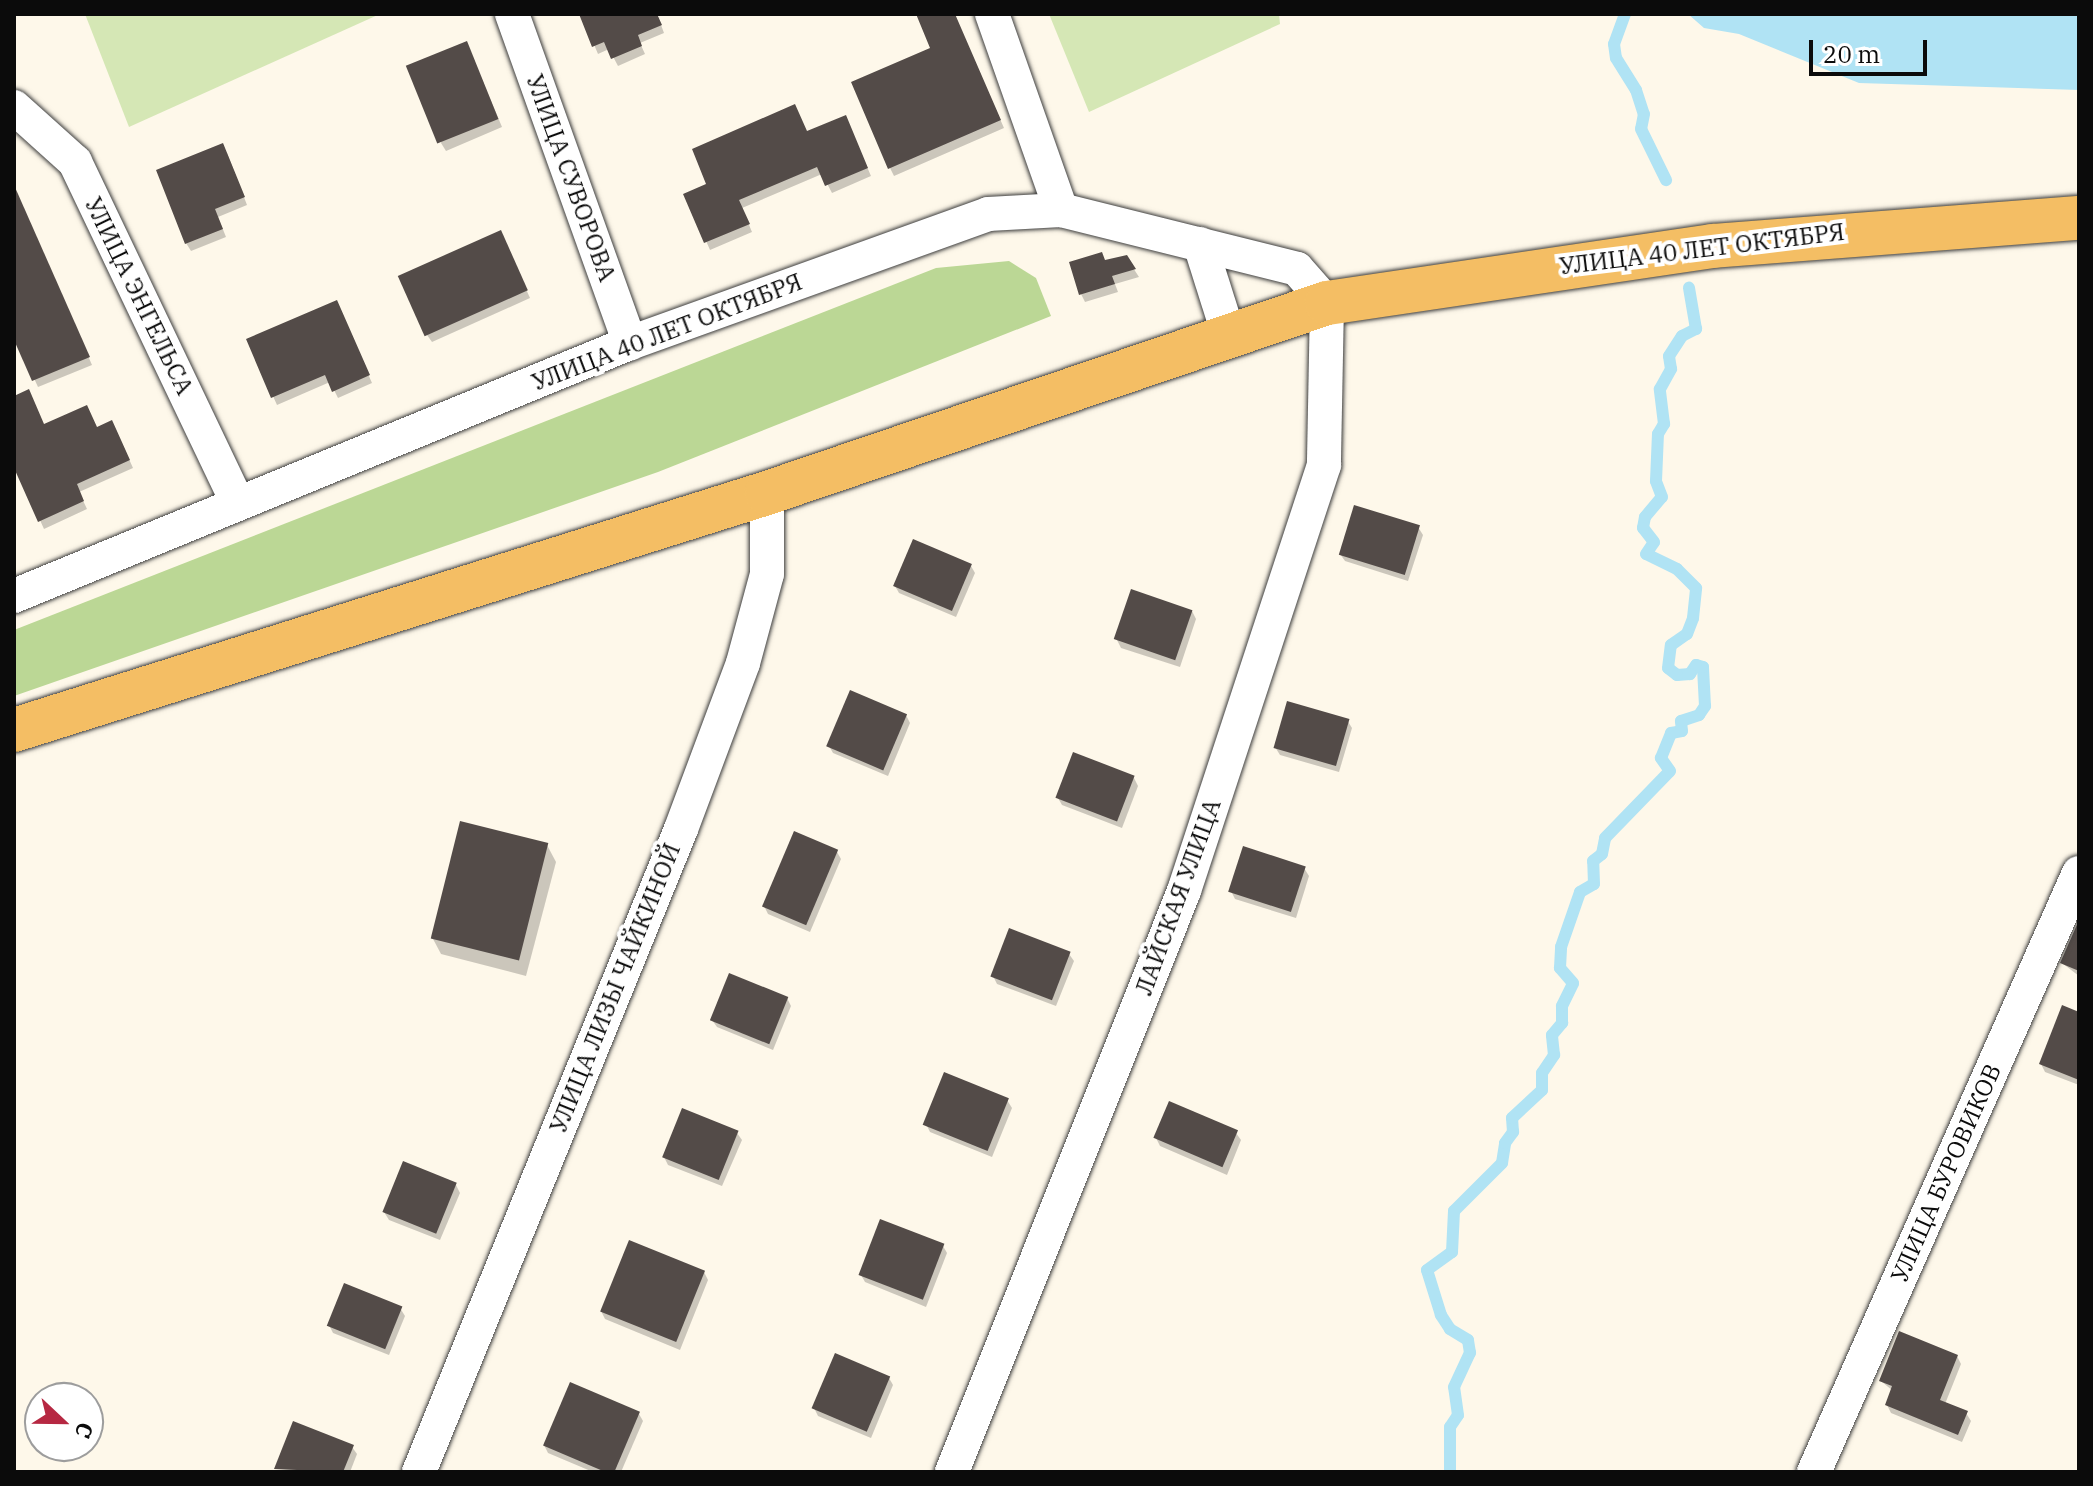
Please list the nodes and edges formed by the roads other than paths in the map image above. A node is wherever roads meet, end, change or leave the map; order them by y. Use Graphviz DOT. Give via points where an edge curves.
graph roads {
  1 [pos="512,14"];
  2 [pos="992,14"];
  3 [pos="14,107"];
  4 [pos="1061,210"];
  5 [pos="2079,218"];
  6 [pos="1200,244"];
  7 [pos="1327,303"];
  8 [pos="1228,333"];
  9 [pos="630,343"];
  10 [pos="767,493"];
  11 [pos="238,503"];
  12 [pos="14,596"];
  13 [pos="14,730"];
  14 [pos="2079,873"];
  15 [pos="419,1472"];
  16 [pos="952,1472"];
  17 [pos="1814,1472"];
  1 -- 9 [label="street, УЛИЦА СУВОРОВА"];
  2 -- 4 [label="street"];
  3 -- 11 [label="street, УЛИЦА ЭНГЕЛЬСА" via="75,162"];
  4 -- 6 [label="street, УЛИЦА 40 ЛЕТ ОКТЯБРЯ"];
  4 -- 9 [label="street, УЛИЦА 40 ЛЕТ ОКТЯБРЯ" via="988,214"];
  5 -- 7 [label="main road, УЛИЦА 40 ЛЕТ ОКТЯБРЯ" via="1713,246"];
  6 -- 7 [label="street, УЛИЦА 40 ЛЕТ ОКТЯБРЯ" via="1297,269"];
  6 -- 8 [label="street"];
  7 -- 8 [label="main road, УЛИЦА 40 ЛЕТ ОКТЯБРЯ"];
  7 -- 16 [label="street, ЛАЙСКАЯ УЛИЦА" via="1324,465 1184,891"];
  8 -- 10 [label="main road, УЛИЦА 40 ЛЕТ ОКТЯБРЯ"];
  9 -- 11 [label="street, УЛИЦА 40 ЛЕТ ОКТЯБРЯ"];
  10 -- 13 [label="main road, УЛИЦА 40 ЛЕТ ОКТЯБРЯ"];
  10 -- 15 [label="street, УЛИЦА ЛИЗЫ ЧАЙКИНОЙ" via="767,574 743,663"];
  11 -- 12 [label="street, УЛИЦА 40 ЛЕТ ОКТЯБРЯ"];
  14 -- 17 [label="street, УЛИЦА БУРОВИКОВ"];
}
